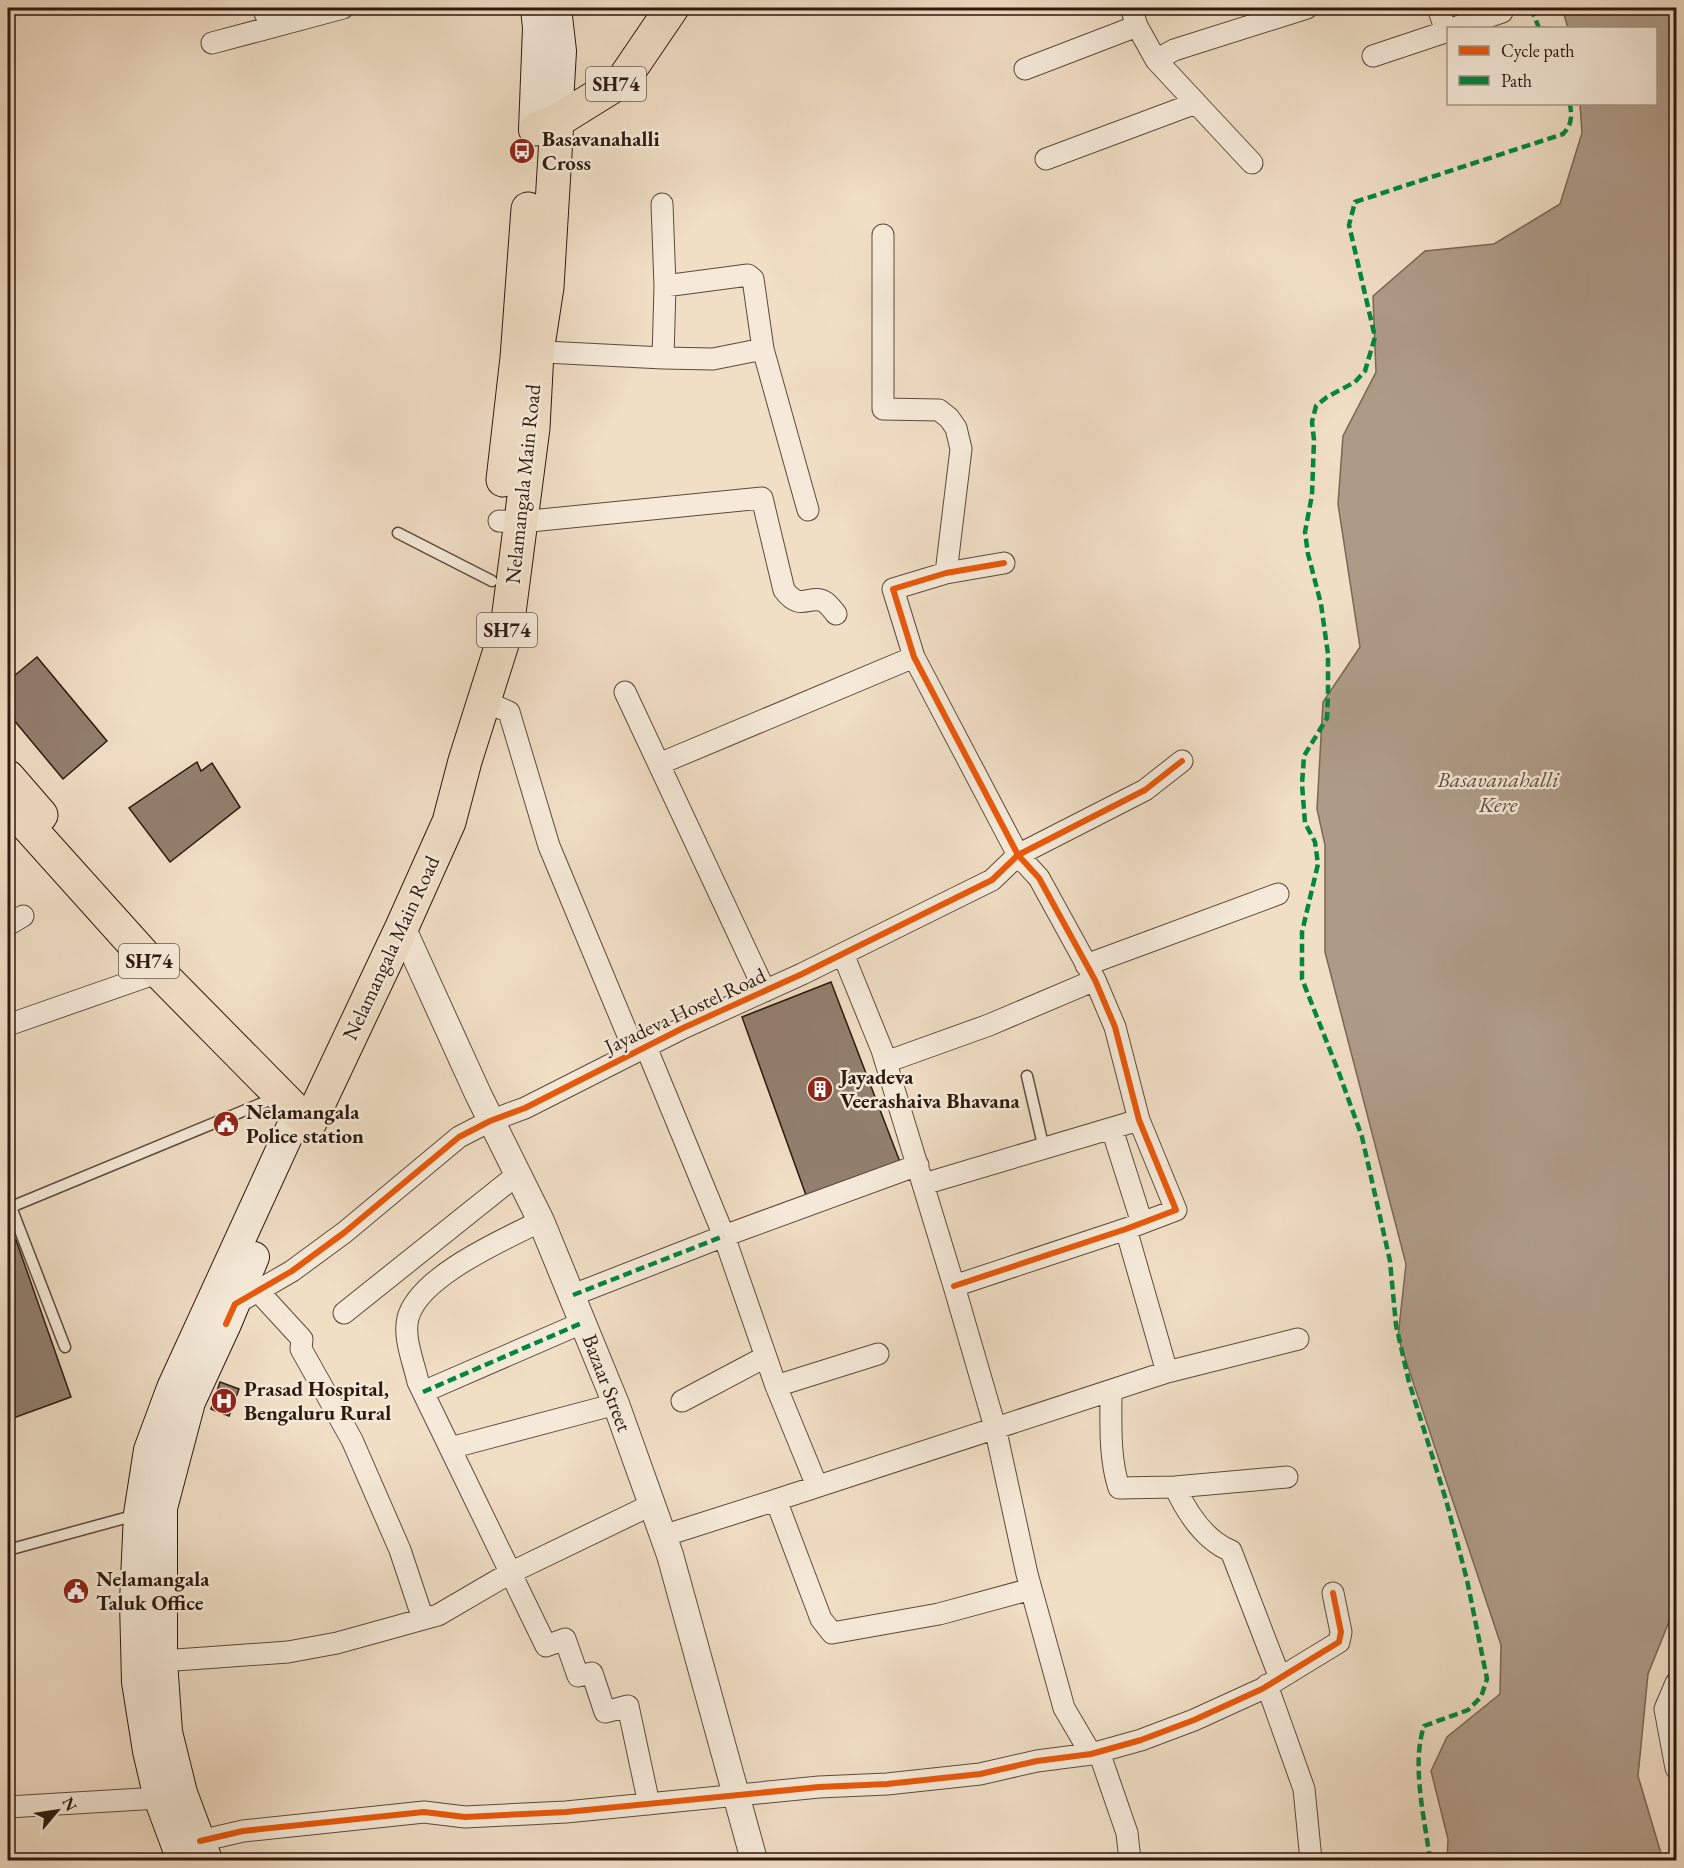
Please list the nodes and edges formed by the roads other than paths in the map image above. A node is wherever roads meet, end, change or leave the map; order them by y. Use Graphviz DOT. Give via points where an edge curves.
graph roads {
  1 [pos="343,8"];
  2 [pos="536,8"];
  3 [pos="556,8"];
  4 [pos="672,8"];
  5 [pos="1307,8"];
  6 [pos="1438,8"];
  7 [pos="1502,12"];
  8 [pos="267,17"];
  9 [pos="1134,17"];
  10 [pos="1448,27"];
  11 [pos="1459,27"];
  12 [pos="1447,31"];
  13 [pos="212,43"];
  14 [pos="1373,56"];
  15 [pos="1156,60"];
  16 [pos="1024,69"];
  17 [pos="1196,103"];
  18 [pos="545,125"];
  19 [pos="1046,159"];
  20 [pos="1251,163"];
  21 [pos="662,204"];
  22 [pos="883,235"];
  23 [pos="665,286"];
  24 [pos="764,350"];
  25 [pos="527,351"];
  26 [pos="663,358"];
  27 [pos="808,510"];
  28 [pos="509,521"];
  29 [pos="398,533"];
  30 [pos="1004,563"];
  31 [pos="946,573"];
  32 [pos="492,581"];
  33 [pos="836,614"];
  34 [pos="914,657"];
  35 [pos="625,692"];
  36 [pos="484,701"];
  37 [pos="1182,761"];
  38 [pos="659,764"];
  39 [pos="8,777"];
  40 [pos="10,812"];
  41 [pos="1018,855"];
  42 [pos="1278,894"];
  43 [pos="402,927"];
  44 [pos="843,954"];
  45 [pos="167,969"];
  46 [pos="1090,972"];
  47 [pos="765,991"];
  48 [pos="8,1026"];
  49 [pos="640,1049"];
  50 [pos="885,1062"];
  51 [pos="1026,1076"];
  52 [pos="302,1106"];
  53 [pos="1139,1120"];
  54 [pos="490,1121"];
  55 [pos="1112,1128"];
  56 [pos="1044,1149"];
  57 [pos="518,1174"];
  58 [pos="921,1175"];
  59 [pos="9,1206"];
  60 [pos="542,1221"];
  61 [pos="1134,1226"];
  62 [pos="724,1236"];
  63 [pos="954,1286"];
  64 [pos="258,1291"];
  65 [pos="573,1295"];
  66 [pos="344,1313"];
  67 [pos="584,1322"];
  68 [pos="226,1324"];
  69 [pos="1298,1339"];
  70 [pos="65,1347"];
  71 [pos="878,1354"];
  72 [pos="765,1358"];
  73 [pos="1167,1372"];
  74 [pos="776,1386"];
  75 [pos="1111,1391"];
  76 [pos="423,1392"];
  77 [pos="682,1401"];
  78 [pos="616,1404"];
  79 [pos="995,1427"];
  80 [pos="450,1448"];
  81 [pos="1287,1478"];
  82 [pos="817,1486"];
  83 [pos="1175,1487"];
  84 [pos="776,1500"];
  85 [pos="653,1504"];
  86 [pos="139,1514"];
  87 [pos="663,1536"];
  88 [pos="8,1550"];
  89 [pos="510,1573"];
  90 [pos="1031,1589"];
  91 [pos="1333,1593"];
  92 [pos="423,1619"];
  93 [pos="162,1661"];
  94 [pos="1274,1681"];
  95 [pos="1677,1683"];
  96 [pos="1095,1753"];
  97 [pos="1677,1768"];
  98 [pos="170,1795"];
  99 [pos="736,1795"];
  100 [pos="649,1804"];
  101 [pos="8,1807"];
  102 [pos="196,1854"];
  103 [pos="754,1860"];
  104 [pos="1130,1860"];
  105 [pos="1311,1860"];
  1 -- 8 [label="street"];
  2 -- 18 [label="main road"];
  3 -- 18 [label="main road" via="561,51"];
  4 -- 18 [label="main road, SH74" via="623,80"];
  5 -- 15 [label="street" via="1174,50"];
  6 -- 10 [label="street"];
  7 -- 11 [label="street"];
  8 -- 13 [label="street"];
  9 -- 15 [label="street"];
  9 -- 16 [label="street"];
  12 -- 14 [label="street"];
  15 -- 17 [label="street"];
  17 -- 19 [label="street"];
  17 -- 20 [label="street"];
  18 -- 25 [label="main road, SH74"];
  21 -- 23 [label="street"];
  22 -- 31 [label="street" via="883,408 939,410 956,428 961,449"];
  23 -- 24 [label="street" via="748,275 755,286"];
  23 -- 26 [label="street"];
  24 -- 26 [label="street" via="713,359"];
  24 -- 27 [label="street"];
  25 -- 26 [label="street"];
  25 -- 28 [label="main road, Nelamangala Main Road / SH74" via="533,428"];
  28 -- 32 [label="main road, SH74"];
  28 -- 33 [label="street" via="762,498 784,590 797,602 821,600"];
  28 -- 36 [label="main road, Nelamangala Main Road / SH74" via="507,628"];
  29 -- 32 [label="lane"];
  30 -- 31 [label="street"];
  31 -- 34 [label="street" via="893,589"];
  32 -- 52 [label="main road, SH74" via="487,626 442,784"];
  34 -- 38 [label="street"];
  34 -- 41 [label="street"];
  35 -- 38 [label="street"];
  36 -- 43 [label="main road, Nelamangala Main Road / SH74" via="449,822"];
  36 -- 49 [label="street" via="509,712 549,846"];
  37 -- 41 [label="street, Jayadeva Hostel Road" via="1145,790"];
  38 -- 47 [label="street"];
  39 -- 45 [label="main road, SH74"];
  40 -- 45 [label="main road, SH74"];
  41 -- 44 [label="street, Jayadeva Hostel Road" via="992,880"];
  41 -- 46 [label="street" via="1039,878"];
  42 -- 46 [label="street"];
  43 -- 52 [label="main road, Nelamangala Main Road / SH74"];
  43 -- 54 [label="street, Bazaar Street"];
  44 -- 47 [label="street, Jayadeva Hostel Road"];
  44 -- 50 [label="street"];
  45 -- 48 [label="street"];
  45 -- 52 [label="main road, SH74"];
  46 -- 50 [label="street" via="989,1025"];
  46 -- 53 [label="street" via="1115,1027"];
  47 -- 49 [label="street, Jayadeva Hostel Road"];
  49 -- 54 [label="street, Jayadeva Hostel Road" via="525,1108"];
  49 -- 62 [label="street"];
  50 -- 58 [label="street"];
  51 -- 56 [label="lane"];
  52 -- 59 [label="lane"];
  52 -- 68 [label="main road, Nelamangala Main Road"];
  52 -- 86 [label="main road" via="172,1388 149,1450"];
  53 -- 55 [label="street"];
  53 -- 61 [label="street" via="1176,1210"];
  54 -- 57 [label="street, Bazaar Street"];
  54 -- 64 [label="street, Jayadeva Hostel Road" via="459,1137 345,1232"];
  55 -- 56 [label="street"];
  55 -- 61 [label="street"];
  56 -- 58 [label="street"];
  57 -- 60 [label="street, Bazaar Street"];
  57 -- 66 [label="street"];
  58 -- 62 [label="street"];
  58 -- 63 [label="street"];
  59 -- 70 [label="lane"];
  60 -- 65 [label="street, Bazaar Street"];
  60 -- 76 [label="street" via="469,1257 416,1302 408,1319 408,1340"];
  61 -- 63 [label="street"];
  61 -- 73 [label="street"];
  62 -- 65 [label="street"];
  62 -- 72 [label="street"];
  63 -- 79 [label="street"];
  64 -- 68 [label="street, Jayadeva Hostel Road" via="235,1304"];
  64 -- 92 [label="street" via="302,1339 301,1348 352,1440 383,1510"];
  65 -- 67 [label="street, Bazaar Street"];
  67 -- 76 [label="street"];
  67 -- 78 [label="street, Bazaar Street"];
  68 -- 93 [label="main road, Nelamangala Main Road" via="190,1402 162,1508"];
  69 -- 73 [label="street"];
  71 -- 74 [label="street"];
  72 -- 74 [label="street"];
  72 -- 77 [label="street"];
  73 -- 75 [label="street"];
  74 -- 82 [label="street"];
  75 -- 79 [label="street"];
  75 -- 83 [label="street" via="1112,1446 1119,1488"];
  76 -- 80 [label="street"];
  78 -- 80 [label="street"];
  78 -- 85 [label="street, Bazaar Street"];
  79 -- 82 [label="street"];
  79 -- 90 [label="street"];
  80 -- 89 [label="street"];
  81 -- 83 [label="street"];
  82 -- 84 [label="street"];
  83 -- 94 [label="street" via="1187,1513 1217,1546 1231,1551"];
  84 -- 87 [label="street"];
  84 -- 90 [label="street" via="820,1619 832,1633 939,1614"];
  85 -- 87 [label="street, Bazaar Street"];
  85 -- 89 [label="street"];
  86 -- 88 [label="lane"];
  86 -- 98 [label="main road" via="137,1682 148,1751"];
  87 -- 99 [label="street, Bazaar Street"];
  89 -- 92 [label="street" via="438,1615"];
  89 -- 100 [label="street" via="546,1646 566,1639 578,1676 592,1672 605,1712 628,1706"];
  90 -- 96 [label="street" via="1064,1708"];
  91 -- 94 [label="street" via="1341,1632 1339,1642"];
  92 -- 93 [label="street" via="288,1652"];
  93 -- 98 [label="main road, Nelamangala Main Road"];
  94 -- 96 [label="street" via="1194,1720"];
  94 -- 105 [label="street" via="1304,1789"];
  95 -- 97 [label="street" via="1665,1709"];
  96 -- 99 [label="street" via="940,1779"];
  96 -- 104 [label="street" via="1127,1833"];
  98 -- 101 [label="street"];
  98 -- 102 [label="main road, Nelamangala Main Road"];
  99 -- 100 [label="street"];
  99 -- 103 [label="street, Bazaar Street"];
  100 -- 102 [label="street" via="465,1817 424,1812 243,1831"];
}
